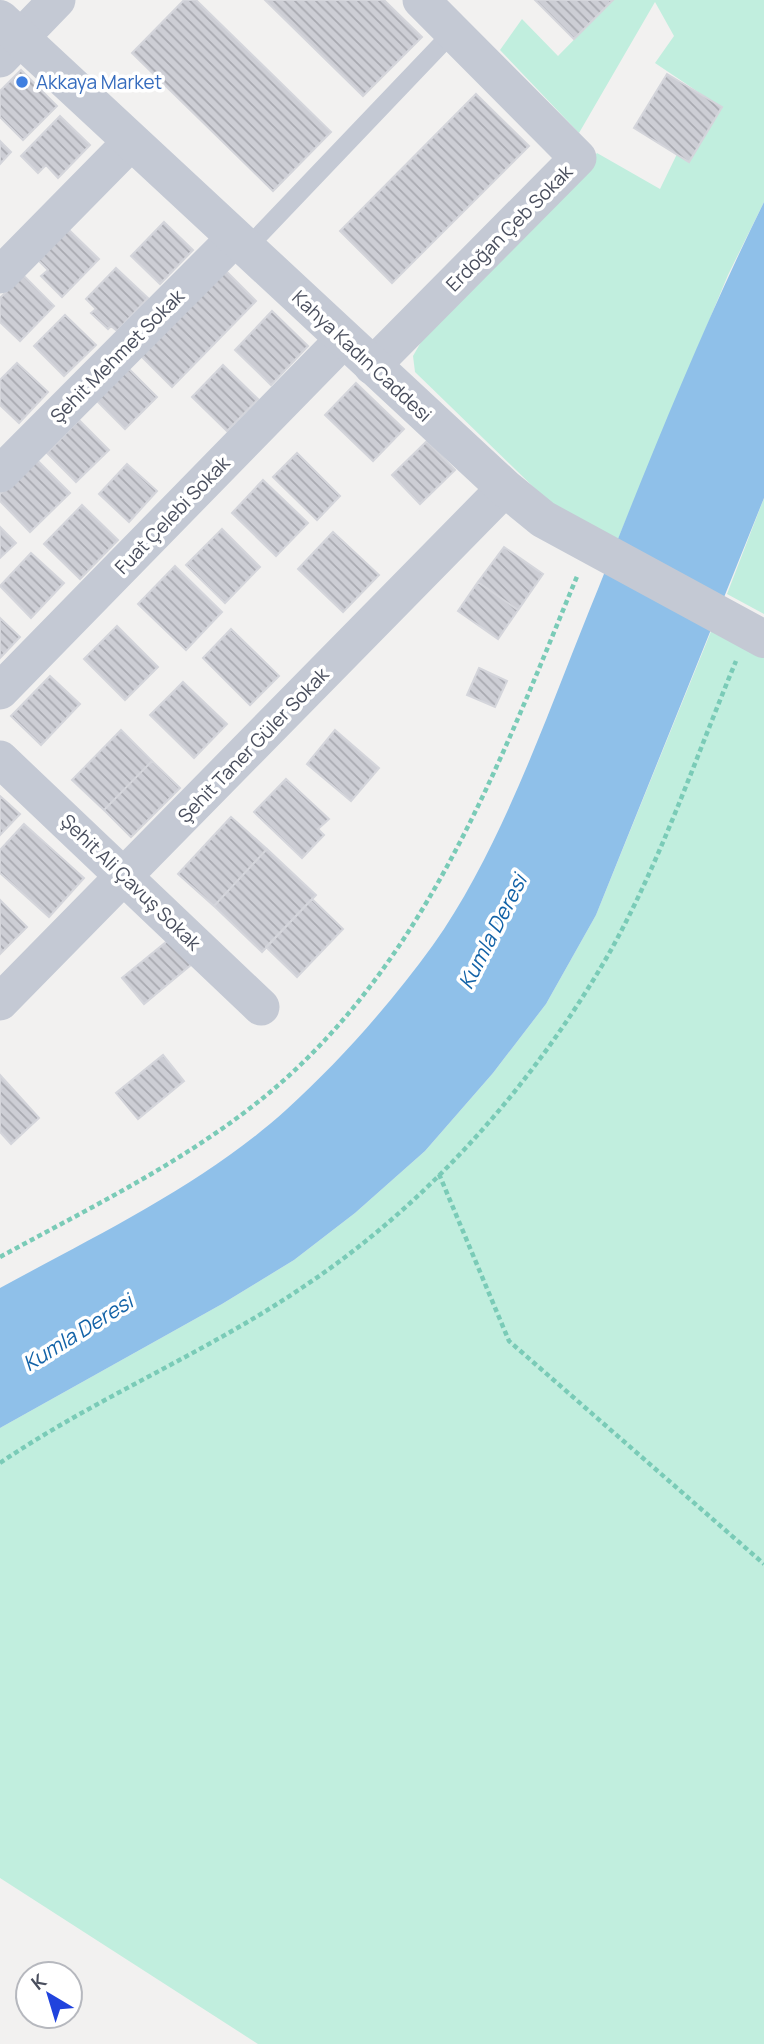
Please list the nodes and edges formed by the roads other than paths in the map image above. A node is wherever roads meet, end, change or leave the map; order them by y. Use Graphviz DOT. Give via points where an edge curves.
graph roads {
  1 [pos="57,0"];
  2 [pos="421,0"];
  3 [pos="453,32"];
  4 [pos="7,39"];
  5 [pos="131,142"];
  6 [pos="240,243"];
  7 [pos="0,275"];
  8 [pos="343,340"];
  9 [pos="372,366"];
  10 [pos="0,474"];
  11 [pos="505,488"];
  12 [pos="755,646"];
  13 [pos="0,691"];
  14 [pos="0,759"];
  15 [pos="126,875"];
  16 [pos="0,1002"];
  17 [pos="261,1007"];
  1 -- 4 [label="street"];
  2 -- 3 [label="street, Erdoğan Çeb Sokak"];
  3 -- 6 [label="lane"];
  3 -- 9 [label="street, Erdoğan Çeb Sokak" via="578,158"];
  4 -- 5 [label="street, Kahya Kadın Caddesi"];
  5 -- 6 [label="street, Kahya Kadın Caddesi"];
  5 -- 7 [label="street"];
  6 -- 8 [label="street, Kahya Kadın Caddesi"];
  6 -- 10 [label="street, Şehit Mehmet Sokak"];
  8 -- 9 [label="street, Kahya Kadın Caddesi"];
  8 -- 13 [label="street, Fuat Çelebi Sokak"];
  9 -- 11 [label="street, Kahya Kadın Caddesi"];
  11 -- 12 [label="street, Kahya Kadın Caddesi" via="543,519"];
  11 -- 15 [label="street, Şehit Taner Güler Sokak"];
  14 -- 15 [label="street, Şehit Ali Çavuş Sokak"];
  15 -- 16 [label="street, Şehit Taner Güler Sokak"];
  15 -- 17 [label="street, Şehit Ali Çavuş Sokak"];
}
